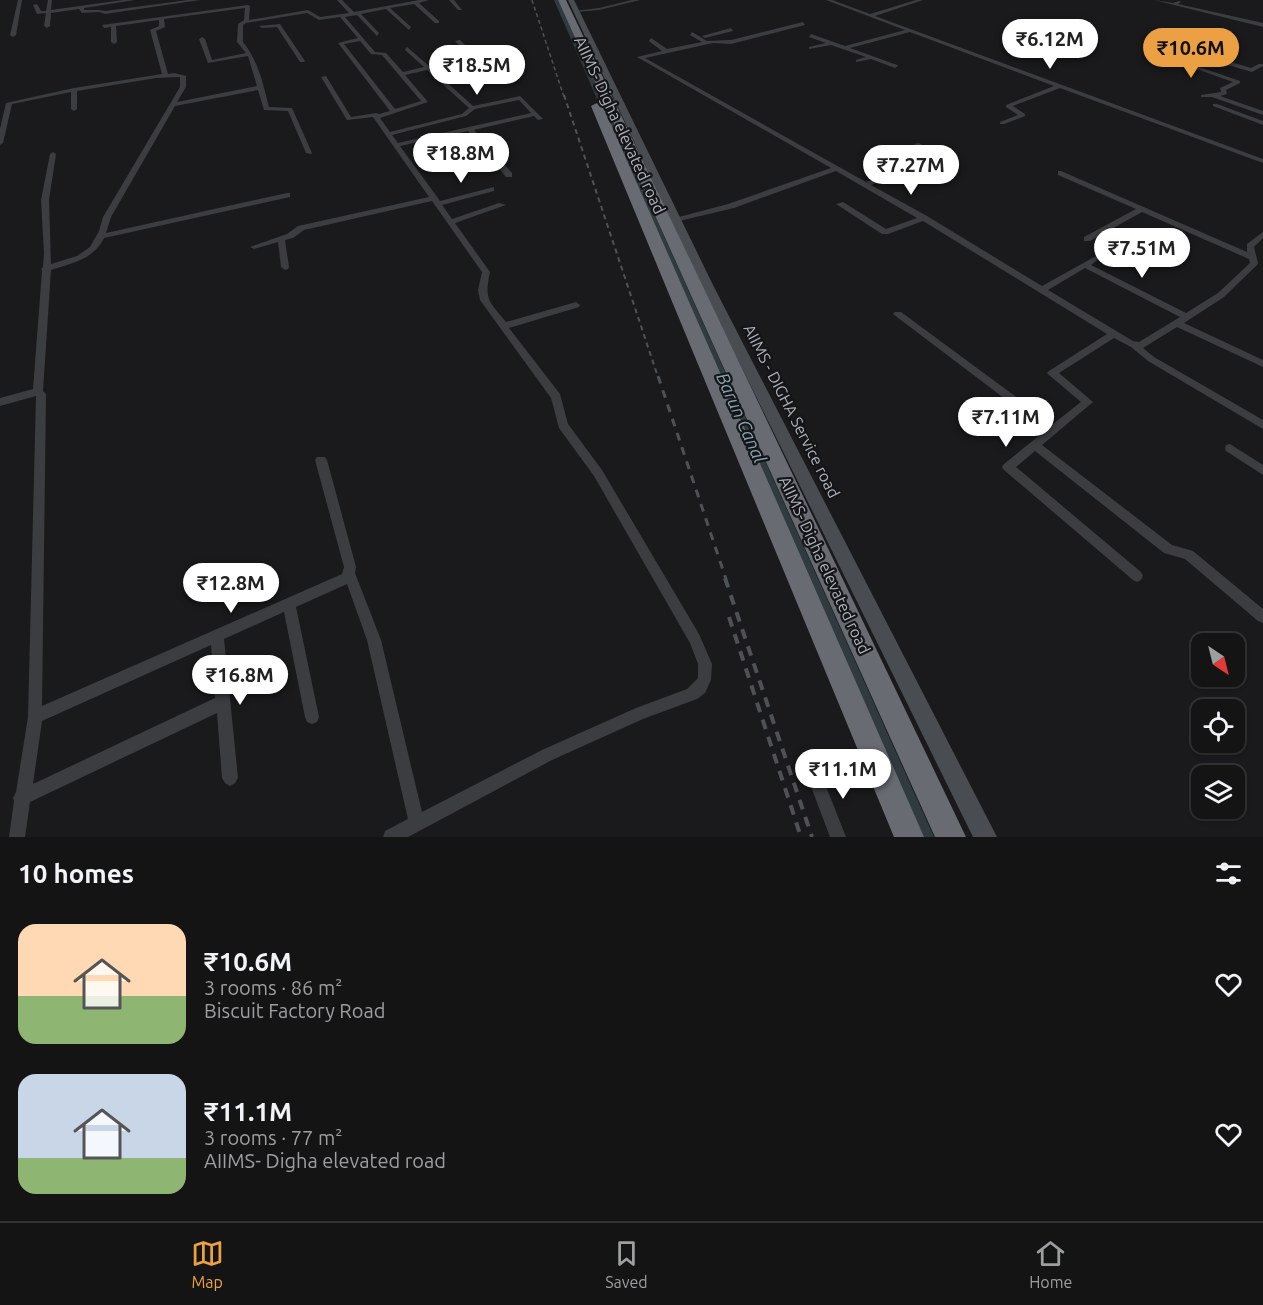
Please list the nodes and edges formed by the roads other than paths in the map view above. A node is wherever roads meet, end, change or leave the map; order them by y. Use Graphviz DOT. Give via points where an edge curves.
graph roads {
  1 [pos="21,0"];
  2 [pos="50,0"];
  3 [pos="133,0"];
  4 [pos="198,0"];
  5 [pos="339,0"];
  6 [pos="427,0"];
  7 [pos="451,0"];
  8 [pos="551,0"];
  9 [pos="634,0"];
  10 [pos="828,0"];
  11 [pos="921,0"];
  12 [pos="1156,0"];
  13 [pos="1187,0"];
  14 [pos="416,3"];
  15 [pos="570,4"];
  16 [pos="1173,4"];
  17 [pos="35,5"];
  18 [pos="81,7"];
  19 [pos="386,8"];
  20 [pos="460,9"];
  21 [pos="49,12"];
  22 [pos="351,13"];
  23 [pos="869,16"];
  24 [pos="161,18"];
  25 [pos="295,20"];
  26 [pos="245,22"];
  27 [pos="437,22"];
  28 [pos="276,24"];
  29 [pos="803,24"];
  30 [pos="113,25"];
  31 [pos="1263,25"];
  32 [pos="47,26"];
  33 [pos="104,26"];
  34 [pos="409,28"];
  35 [pos="242,30"];
  36 [pos="731,30"];
  37 [pos="909,31"];
  38 [pos="377,34"];
  39 [pos="692,34"];
  40 [pos="13,35"];
  41 [pos="811,36"];
  42 [pos="698,38"];
  43 [pos="202,39"];
  44 [pos="362,39"];
  45 [pos="651,40"];
  46 [pos="458,41"];
  47 [pos="114,42"];
  48 [pos="706,42"];
  49 [pos="829,44"];
  50 [pos="847,47"];
  51 [pos="812,48"];
  52 [pos="407,49"];
  53 [pos="666,51"];
  54 [pos="250,54"];
  55 [pos="871,57"];
  56 [pos="302,61"];
  57 [pos="858,61"];
  58 [pos="1177,61"];
  59 [pos="1262,65"];
  60 [pos="895,66"];
  61 [pos="1193,67"];
  62 [pos="429,68"];
  63 [pos="165,75"];
  64 [pos="402,75"];
  65 [pos="324,77"];
  66 [pos="1059,86"];
  67 [pos="262,87"];
  68 [pos="74,90"];
  69 [pos="1203,96"];
  70 [pos="1214,96"];
  71 [pos="9,102"];
  72 [pos="0,104"];
  73 [pos="171,105"];
  74 [pos="1215,105"];
  75 [pos="473,108"];
  76 [pos="74,109"];
  77 [pos="393,111"];
  78 [pos="1263,113"];
  79 [pos="376,116"];
  80 [pos="1002,123"];
  81 [pos="1263,123"];
  82 [pos="470,129"];
  83 [pos="389,134"];
  84 [pos="0,142"];
  85 [pos="917,144"];
  86 [pos="397,145"];
  87 [pos="309,153"];
  88 [pos="53,154"];
  89 [pos="1262,159"];
  90 [pos="835,169"];
  91 [pos="1061,173"];
  92 [pos="509,175"];
  93 [pos="866,185"];
  94 [pos="491,189"];
  95 [pos="287,195"];
  96 [pos="436,201"];
  97 [pos="840,204"];
  98 [pos="502,205"];
  99 [pos="1142,209"];
  100 [pos="924,218"];
  101 [pos="678,220"];
  102 [pos="450,222"];
  103 [pos="1263,234"];
  104 [pos="102,236"];
  105 [pos="281,238"];
  106 [pos="1088,239"];
  107 [pos="254,247"];
  108 [pos="1096,258"];
  109 [pos="1258,261"];
  110 [pos="1085,265"];
  111 [pos="285,267"];
  112 [pos="45,269"];
  113 [pos="1042,291"];
  114 [pos="576,305"];
  115 [pos="898,314"];
  116 [pos="1187,317"];
  117 [pos="1177,323"];
  118 [pos="504,326"];
  119 [pos="1114,334"];
  120 [pos="1134,345"];
  121 [pos="1263,364"];
  122 [pos="38,392"];
  123 [pos="0,402"];
  124 [pos="1263,425"];
  125 [pos="1053,430"];
  126 [pos="1034,445"];
  127 [pos="1230,448"];
  128 [pos="321,460"];
  129 [pos="1263,471"];
  130 [pos="349,574"];
  131 [pos="1137,576"];
  132 [pos="289,605"];
  133 [pos="1263,616"];
  134 [pos="217,637"];
  135 [pos="223,702"];
  136 [pos="35,717"];
  137 [pos="312,717"];
  138 [pos="815,776"];
  139 [pos="230,778"];
  140 [pos="21,798"];
  141 [pos="416,829"];
  142 [pos="17,837"];
  143 [pos="392,837"];
  144 [pos="838,837"];
  145 [pos="909,837"];
  146 [pos="951,837"];
  147 [pos="984,837"];
  1 -- 40 [label="street"];
  2 -- 21 [label="street"];
  3 -- 18 [label="street"];
  4 -- 18 [label="street" via="105,13 82,12"];
  5 -- 22 [label="street"];
  6 -- 14 [label="street"];
  7 -- 20 [label="street"];
  8 -- 145 [label="highway, AIIMS- Digha elevated road"];
  9 -- 15 [label="street"];
  10 -- 23 [label="street"];
  11 -- 23 [label="street"];
  12 -- 16 [label="street"];
  13 -- 16 [label="street"];
  14 -- 19 [label="street"];
  14 -- 27 [label="street"];
  15 -- 101 [label="main road, AIIMS - DIGHA Service road"];
  15 -- 146 [label="highway, AIIMS- Digha elevated road"];
  16 -- 31 [label="street"];
  17 -- 21 [label="street" via="38,13"];
  18 -- 21 [label="street"];
  19 -- 22 [label="street"];
  19 -- 34 [label="street"];
  21 -- 32 [label="street"];
  22 -- 26 [label="street" via="318,19 308,11"];
  22 -- 38 [label="street"];
  22 -- 44 [label="street" via="342,16"];
  23 -- 37 [label="street"];
  24 -- 26 [label="street" via="247,6"];
  24 -- 30 [label="street"];
  24 -- 63 [label="street" via="162,27 153,30"];
  25 -- 28 [label="street"];
  26 -- 35 [label="street" via="241,24"];
  28 -- 35 [label="street"];
  28 -- 56 [label="street"];
  29 -- 48 [label="street" via="726,43"];
  30 -- 33 [label="street"];
  30 -- 47 [label="street"];
  35 -- 54 [label="street" via="240,42"];
  36 -- 42 [label="street"];
  37 -- 50 [label="street"];
  37 -- 66 [label="street"];
  39 -- 42 [label="street"];
  41 -- 49 [label="street"];
  42 -- 48 [label="street"];
  43 -- 54 [label="street" via="210,62"];
  44 -- 64 [label="street" via="373,53 384,54"];
  44 -- 77 [label="street" via="341,43"];
  45 -- 53 [label="street"];
  46 -- 62 [label="street" via="475,58"];
  48 -- 53 [label="street"];
  49 -- 50 [label="street"];
  49 -- 51 [label="street"];
  50 -- 55 [label="street"];
  52 -- 62 [label="street"];
  53 -- 90 [label="street" via="639,57"];
  54 -- 67 [label="street"];
  55 -- 57 [label="street"];
  55 -- 60 [label="street"];
  58 -- 61 [label="street"];
  59 -- 61 [label="street" via="1253,70 1214,59"];
  61 -- 70 [label="street" via="1238,82 1222,89 1225,94"];
  62 -- 64 [label="street"];
  62 -- 75 [label="street"];
  63 -- 68 [label="street"];
  63 -- 73 [label="street" via="181,73 184,80"];
  64 -- 77 [label="street" via="425,102"];
  65 -- 79 [label="street" via="349,119"];
  66 -- 80 [label="street" via="1008,106 1023,115"];
  66 -- 89 [label="street"];
  67 -- 73 [label="street"];
  67 -- 87 [label="street" via="267,110 291,110"];
  68 -- 71 [label="street"];
  68 -- 76 [label="street"];
  69 -- 70 [label="street"];
  70 -- 78 [label="street"];
  71 -- 72 [label="street"];
  71 -- 84 [label="street"];
  73 -- 104 [label="street" via="108,214"];
  74 -- 81 [label="street"];
  75 -- 82 [label="street" via="520,98 537,117"];
  75 -- 83 [label="street" via="464,115"];
  77 -- 79 [label="street"];
  79 -- 83 [label="street"];
  82 -- 86 [label="street"];
  82 -- 92 [label="street"];
  83 -- 86 [label="street"];
  85 -- 93 [label="street" via="939,159"];
  86 -- 96 [label="street"];
  88 -- 112 [label="street" via="45,200"];
  90 -- 93 [label="street"];
  90 -- 101 [label="street" via="731,206"];
  91 -- 99 [label="street"];
  93 -- 100 [label="street"];
  94 -- 96 [label="street"];
  95 -- 104 [label="street"];
  96 -- 102 [label="street"];
  96 -- 105 [label="street" via="301,228"];
  97 -- 100 [label="street" via="885,232"];
  98 -- 102 [label="street"];
  99 -- 106 [label="street"];
  99 -- 109 [label="street"];
  100 -- 113 [label="street"];
  101 -- 147 [label="main road, AIIMS - DIGHA Service road"];
  102 -- 118 [label="street" via="486,272 482,295"];
  103 -- 109 [label="street" via="1250,246"];
  104 -- 112 [label="street" via="91,252"];
  105 -- 107 [label="street"];
  105 -- 111 [label="street"];
  108 -- 110 [label="street"];
  109 -- 116 [label="street"];
  110 -- 113 [label="street"];
  110 -- 116 [label="street"];
  112 -- 122 [label="street"];
  113 -- 119 [label="street"];
  114 -- 118 [label="street"];
  115 -- 125 [label="street"];
  116 -- 117 [label="street"];
  117 -- 120 [label="street" via="1141,345"];
  117 -- 121 [label="street"];
  118 -- 141 [label="street" via="556,397 563,425 597,473 690,631 702,654 706,673 699,690 692,694 547,755"];
  119 -- 120 [label="street"];
  119 -- 125 [label="street" via="1052,373 1088,401"];
  120 -- 124 [label="street"];
  122 -- 123 [label="street"];
  122 -- 136 [label="street" via="41,394"];
  125 -- 126 [label="street"];
  126 -- 131 [label="street" via="1008,469"];
  126 -- 133 [label="street" via="1168,549 1189,555"];
  127 -- 129 [label="street"];
  128 -- 130 [label="street"];
  130 -- 132 [label="street"];
  130 -- 141 [label="street" via="374,640"];
  132 -- 134 [label="street"];
  132 -- 137 [label="street"];
  134 -- 135 [label="street"];
  134 -- 136 [label="street"];
  135 -- 139 [label="street"];
  135 -- 140 [label="street"];
  136 -- 140 [label="street"];
  138 -- 144 [label="street"];
  140 -- 142 [label="street"];
  141 -- 143 [label="street"];
}
